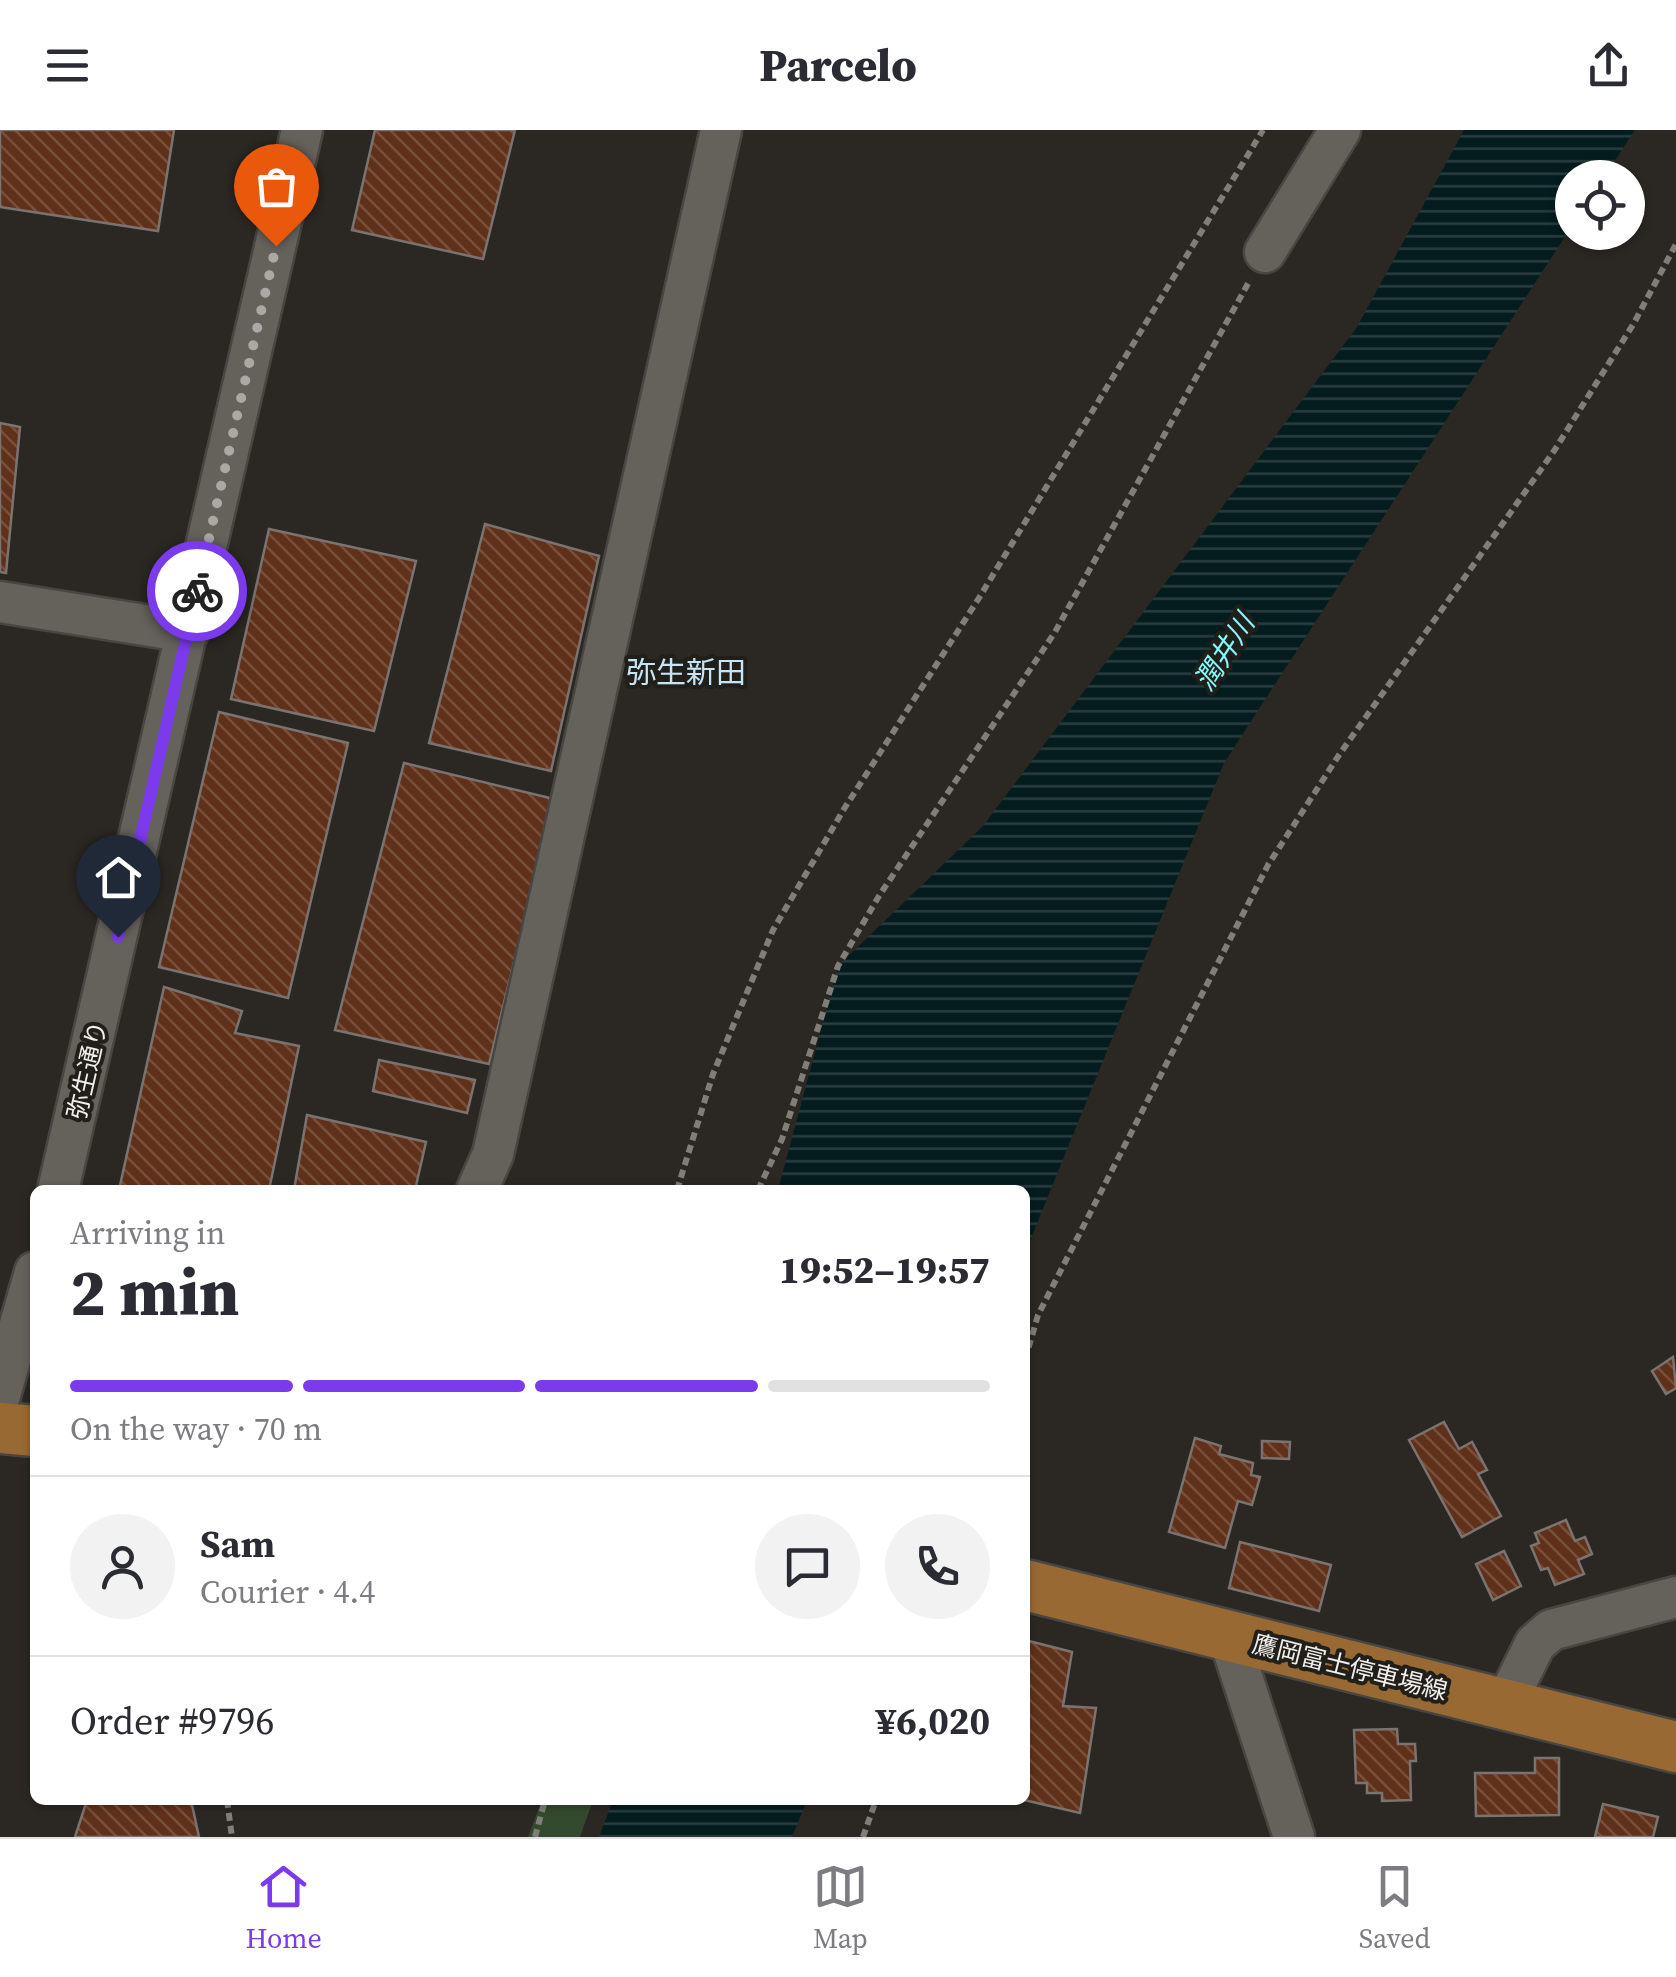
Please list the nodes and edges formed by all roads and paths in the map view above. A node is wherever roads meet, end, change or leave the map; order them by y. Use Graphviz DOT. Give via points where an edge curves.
graph roads {
  1 [pos="302,130"];
  2 [pos="721,130"];
  3 [pos="1263,130"];
  4 [pos="1340,130"];
  5 [pos="1676,244"];
  6 [pos="1266,252"];
  7 [pos="0,602"];
  8 [pos="188,632"];
  9 [pos="485,1172"];
  10 [pos="59,1185"];
  11 [pos="679,1185"];
  12 [pos="760,1185"];
  13 [pos="30,1290"];
  14 [pos="1030,1343"];
  15 [pos="0,1395"];
  16 [pos="0,1428"];
  17 [pos="30,1431"];
  18 [pos="1030,1587"];
  19 [pos="1676,1597"];
  20 [pos="1229,1638"];
  21 [pos="1505,1705"];
  22 [pos="1676,1747"];
  23 [pos="228,1805"];
  24 [pos="544,1805"];
  25 [pos="874,1805"];
  26 [pos="232,1837"];
  27 [pos="535,1837"];
  28 [pos="862,1837"];
  29 [pos="1294,1837"];
  1 -- 8 [label="street, 弥生通り"];
  2 -- 9 [label="street"];
  3 -- 11 [label="path" via="773,930 713,1074"];
  4 -- 6 [label="street"];
  5 -- 14 [label="path" via="1554,451 1268,865 1038,1315"];
  6 -- 12 [label="path" via="1054,632 838,966 782,1140"];
  7 -- 8 [label="street"];
  8 -- 10 [label="street, 弥生通り"];
  13 -- 15 [label="street"];
  16 -- 17 [label="main road"];
  18 -- 20 [label="main road, 鷹岡富士停車場線"];
  19 -- 21 [label="street" via="1551,1630 1535,1644"];
  20 -- 21 [label="main road, 鷹岡富士停車場線"];
  20 -- 29 [label="street"];
  21 -- 22 [label="main road, 鷹岡富士停車場線"];
  23 -- 26 [label="path"];
  24 -- 27 [label="path"];
  25 -- 28 [label="path"];
}
